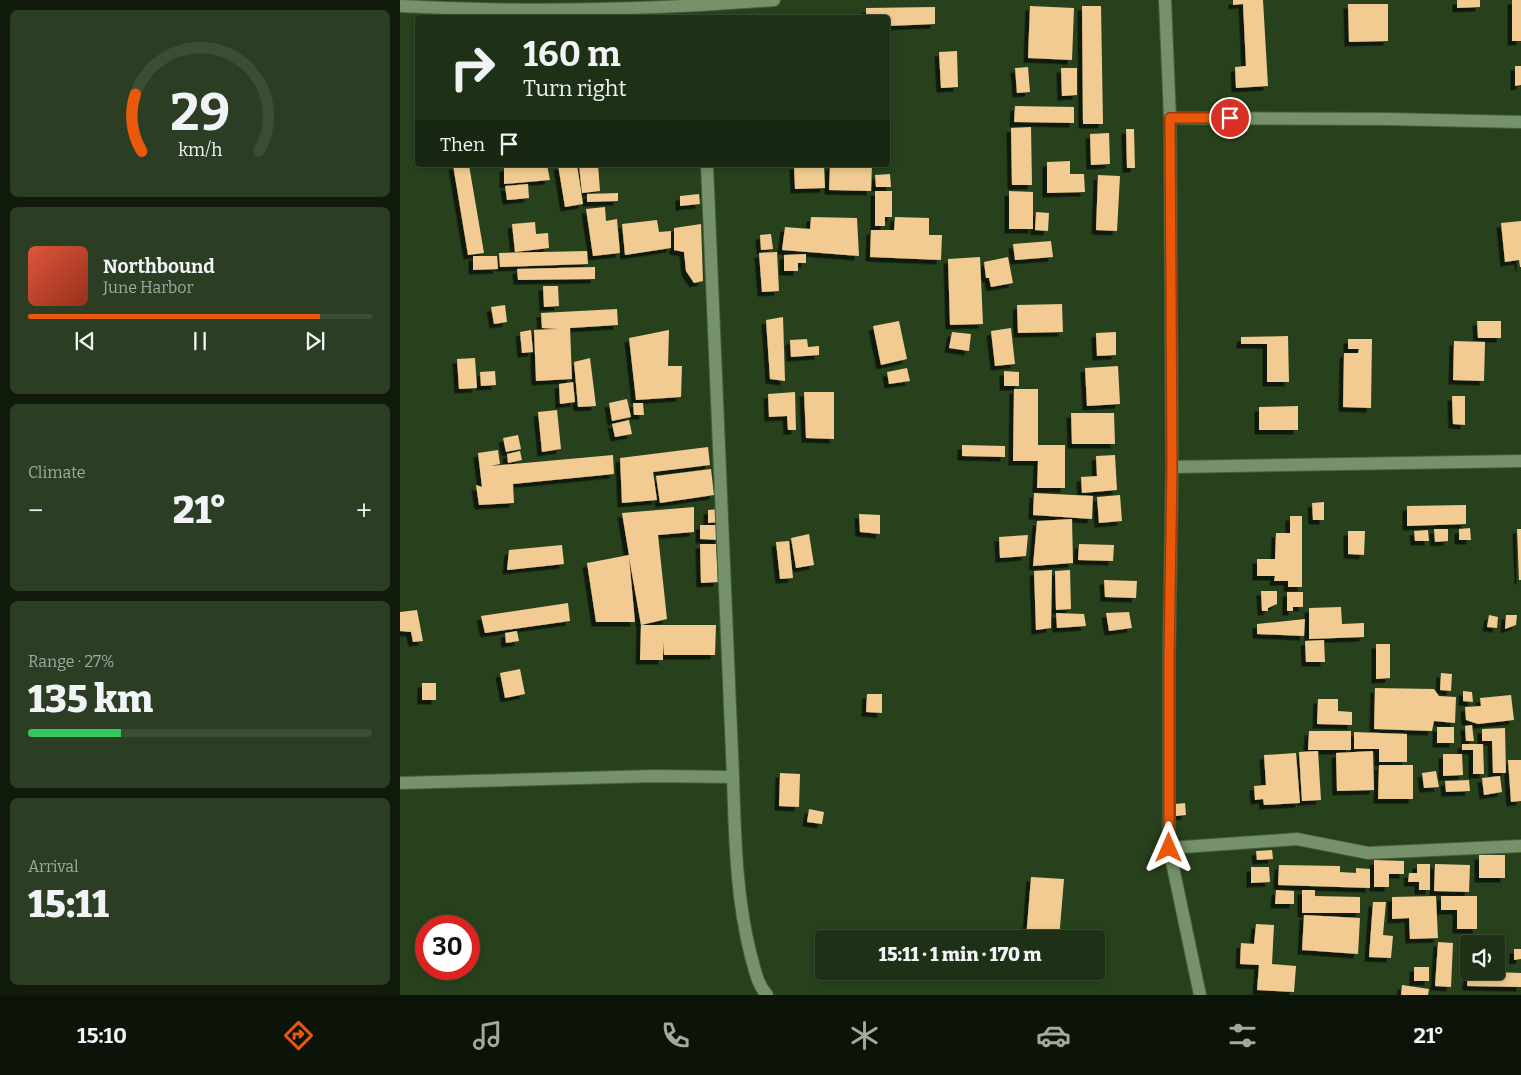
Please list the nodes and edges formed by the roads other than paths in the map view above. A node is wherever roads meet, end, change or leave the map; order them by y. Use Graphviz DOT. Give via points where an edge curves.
graph roads {
  1 [pos="774,0"];
  2 [pos="1165,0"];
  3 [pos="400,6"];
  4 [pos="702,12"];
  5 [pos="1170,118"];
  6 [pos="1521,122"];
  7 [pos="707,167"];
  8 [pos="1521,461"];
  9 [pos="1172,467"];
  10 [pos="733,777"];
  11 [pos="400,783"];
  12 [pos="1521,846"];
  13 [pos="1169,848"];
  14 [pos="762,992"];
  15 [pos="1200,995"];
  1 -- 4 [label="street"];
  2 -- 5 [label="street"];
  3 -- 4 [label="street"];
  5 -- 6 [label="street"];
  5 -- 9 [label="street"];
  7 -- 10 [label="street"];
  8 -- 9 [label="street"];
  9 -- 13 [label="street"];
  10 -- 11 [label="street"];
  10 -- 14 [label="street" via="735,844 744,929"];
  12 -- 13 [label="street" via="1368,854 1297,839"];
  13 -- 15 [label="street"];
}
